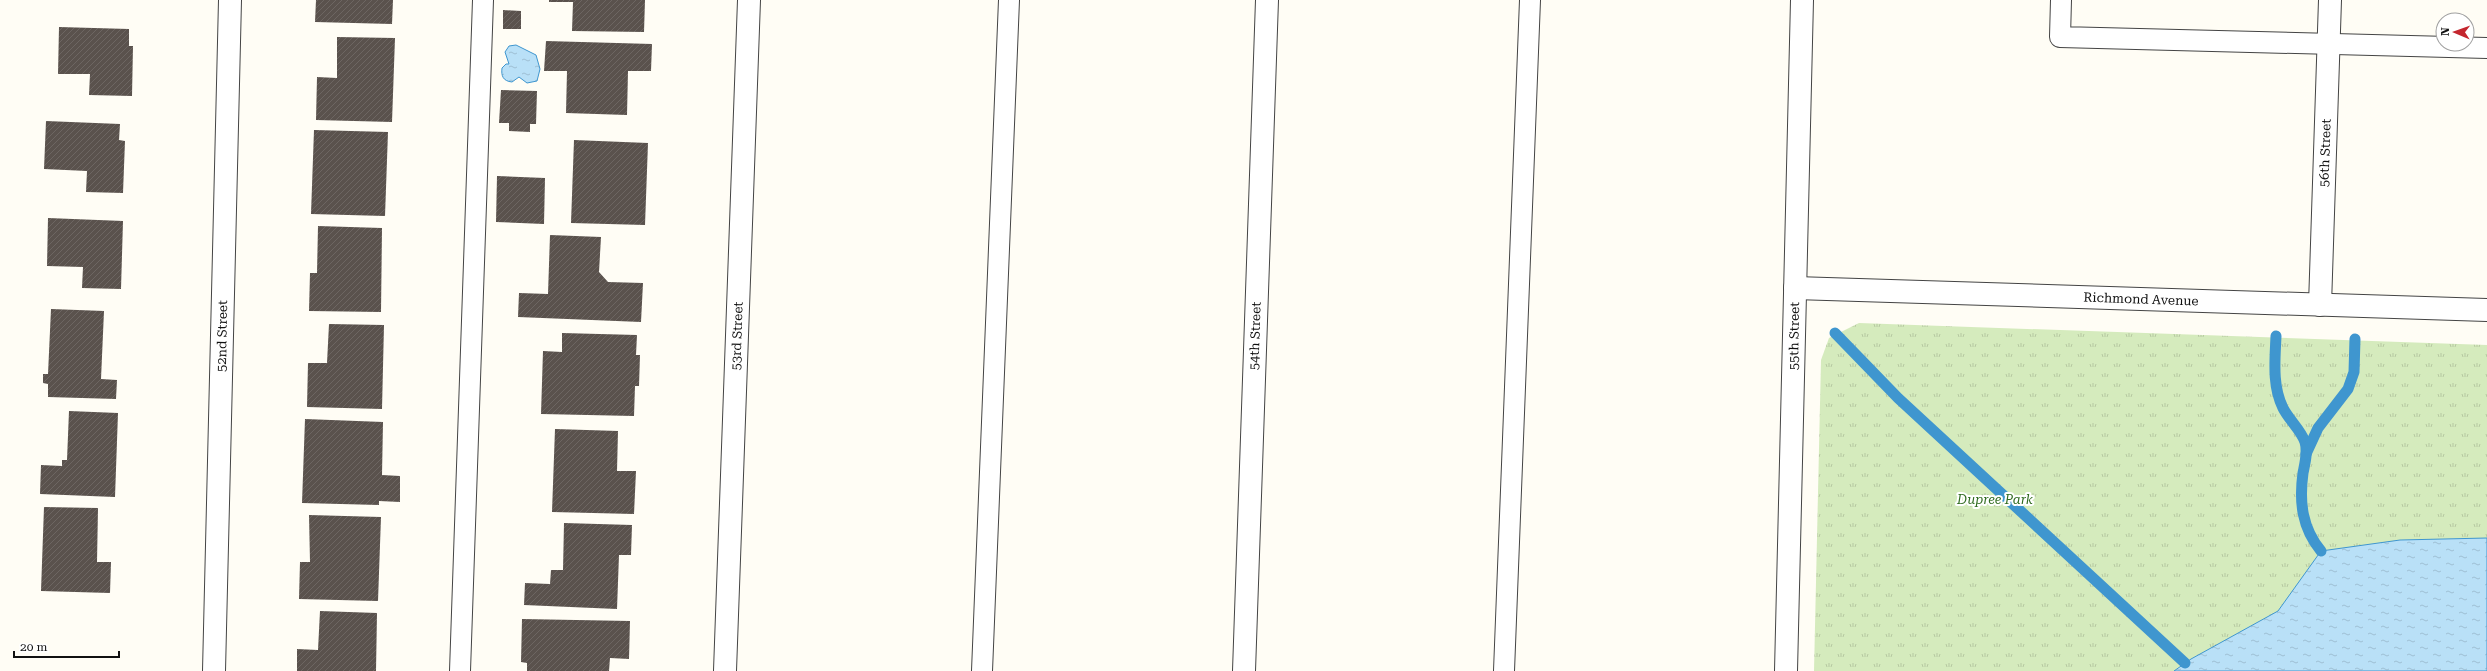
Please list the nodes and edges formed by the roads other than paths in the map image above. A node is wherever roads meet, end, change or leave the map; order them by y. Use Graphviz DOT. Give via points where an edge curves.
graph roads {
  1 [pos="230,0"];
  2 [pos="483,0"];
  3 [pos="749,0"];
  4 [pos="1008,0"];
  5 [pos="1267,0"];
  6 [pos="1530,0"];
  7 [pos="1802,0"];
  8 [pos="2061,0"];
  9 [pos="2330,0"];
  10 [pos="2328,44"];
  11 [pos="2487,48"];
  12 [pos="1795,288"];
  13 [pos="2320,305"];
  14 [pos="2487,310"];
  15 [pos="214,671"];
  16 [pos="460,671"];
  17 [pos="725,671"];
  18 [pos="982,671"];
  19 [pos="1244,671"];
  20 [pos="1504,671"];
  21 [pos="1786,671"];
  1 -- 15 [label="street, 52nd Street"];
  2 -- 16 [label="lane"];
  3 -- 17 [label="street, 53rd Street"];
  4 -- 18 [label="lane"];
  5 -- 19 [label="street, 54th Street"];
  6 -- 20 [label="lane"];
  7 -- 12 [label="street, 55th Street"];
  8 -- 10 [label="lane" via="2060,37"];
  9 -- 10 [label="street, 56th Street"];
  10 -- 11 [label="lane"];
  10 -- 13 [label="street, 56th Street"];
  12 -- 13 [label="street, Richmond Avenue"];
  12 -- 21 [label="street, 55th Street"];
  13 -- 14 [label="street, Richmond Avenue"];
}
